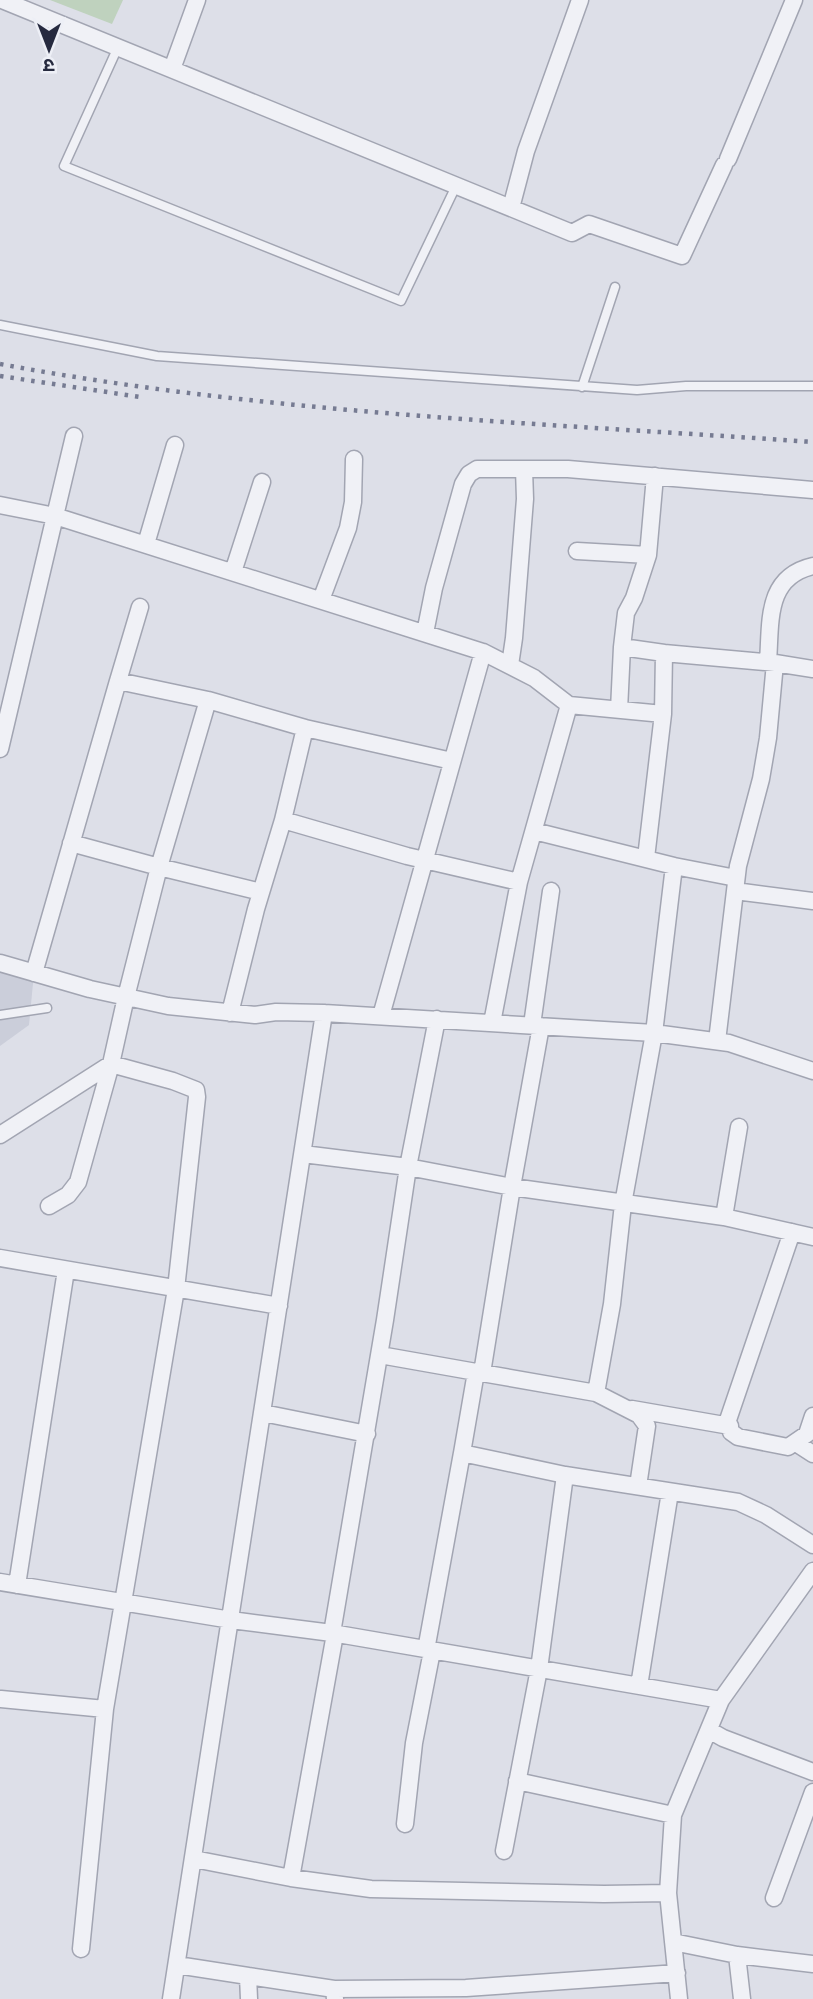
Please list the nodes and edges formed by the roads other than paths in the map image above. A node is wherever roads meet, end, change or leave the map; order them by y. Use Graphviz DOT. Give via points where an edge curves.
graph roads {
  1 [pos="2,0"];
  2 [pos="197,0"];
  3 [pos="580,0"];
  4 [pos="794,0"];
  5 [pos="118,47"];
  6 [pos="172,69"];
  7 [pos="456,186"];
  8 [pos="511,208"];
  9 [pos="615,287"];
  10 [pos="0,325"];
  11 [pos="813,386"];
  12 [pos="582,387"];
  13 [pos="74,436"];
  14 [pos="175,445"];
  15 [pos="355,459"];
  16 [pos="524,469"];
  17 [pos="654,476"];
  18 [pos="262,482"];
  19 [pos="813,490"];
  20 [pos="0,505"];
  21 [pos="55,516"];
  22 [pos="146,544"];
  23 [pos="577,551"];
  24 [pos="648,555"];
  25 [pos="813,566"];
  26 [pos="233,572"];
  27 [pos="321,600"];
  28 [pos="140,607"];
  29 [pos="425,633"];
  30 [pos="622,647"];
  31 [pos="483,652"];
  32 [pos="664,653"];
  33 [pos="771,662"];
  34 [pos="510,665"];
  35 [pos="813,669"];
  36 [pos="118,681"];
  37 [pos="6,694"];
  38 [pos="208,700"];
  39 [pos="569,705"];
  40 [pos="619,710"];
  41 [pos="663,715"];
  42 [pos="305,728"];
  43 [pos="0,749"];
  44 [pos="452,761"];
  45 [pos="283,820"];
  46 [pos="534,831"];
  47 [pos="71,843"];
  48 [pos="646,858"];
  49 [pos="426,860"];
  50 [pos="674,866"];
  51 [pos="159,867"];
  52 [pos="519,882"];
  53 [pos="735,885"];
  54 [pos="551,891"];
  55 [pos="261,892"];
  56 [pos="813,901"];
  57 [pos="0,963"];
  58 [pos="34,973"];
  59 [pos="125,997"];
  60 [pos="47,1008"];
  61 [pos="230,1013"];
  62 [pos="324,1013"];
  63 [pos="0,1015"];
  64 [pos="382,1016"];
  65 [pos="437,1019"];
  66 [pos="492,1023"];
  67 [pos="536,1025"];
  68 [pos="654,1033"];
  69 [pos="717,1041"];
  70 [pos="111,1064"];
  71 [pos="813,1071"];
  72 [pos="739,1127"];
  73 [pos="0,1135"];
  74 [pos="303,1154"];
  75 [pos="408,1167"];
  76 [pos="512,1186"];
  77 [pos="623,1204"];
  78 [pos="50,1206"];
  79 [pos="724,1217"];
  80 [pos="792,1232"];
  81 [pos="813,1237"];
  82 [pos="0,1258"];
  83 [pos="66,1270"];
  84 [pos="176,1289"];
  85 [pos="279,1306"];
  86 [pos="380,1355"];
  87 [pos="479,1373"];
  88 [pos="596,1393"];
  89 [pos="630,1409"];
  90 [pos="263,1413"];
  91 [pos="813,1416"];
  92 [pos="730,1426"];
  93 [pos="367,1434"];
  94 [pos="796,1443"];
  95 [pos="463,1453"];
  96 [pos="813,1454"];
  97 [pos="565,1475"];
  98 [pos="638,1486"];
  99 [pos="670,1492"];
  100 [pos="813,1545"];
  101 [pos="813,1572"];
  102 [pos="0,1582"];
  103 [pos="17,1585"];
  104 [pos="122,1602"];
  105 [pos="231,1620"];
  106 [pos="334,1634"];
  107 [pos="429,1650"];
  108 [pos="539,1669"];
  109 [pos="639,1686"];
  110 [pos="0,1699"];
  111 [pos="721,1700"];
  112 [pos="0,1706"];
  113 [pos="105,1709"];
  114 [pos="709,1730"];
  115 [pos="813,1772"];
  116 [pos="517,1781"];
  117 [pos="813,1792"];
  118 [pos="673,1815"];
  119 [pos="405,1824"];
  120 [pos="504,1851"];
  121 [pos="194,1859"];
  122 [pos="291,1878"];
  123 [pos="668,1893"];
  124 [pos="774,1898"];
  125 [pos="673,1942"];
  126 [pos="81,1949"];
  127 [pos="737,1955"];
  128 [pos="813,1964"];
  129 [pos="177,1965"];
  130 [pos="677,1973"];
  131 [pos="248,1976"];
  132 [pos="335,1994"];
  133 [pos="171,1999"];
  134 [pos="249,1999"];
  135 [pos="679,1999"];
  136 [pos="742,1999"];
  1 -- 5 [label="street"];
  2 -- 6 [label="street"];
  3 -- 8 [label="street" via="526,151"];
  4 -- 8 [label="street" via="682,256 589,224 572,233"];
  5 -- 6 [label="street"];
  5 -- 7 [label="lane" via="64,166 401,301"];
  6 -- 7 [label="street"];
  7 -- 8 [label="street"];
  9 -- 12 [label="lane"];
  10 -- 12 [label="lane" via="158,356"];
  11 -- 12 [label="lane"];
  13 -- 21 [label="street"];
  14 -- 22 [label="street"];
  15 -- 27 [label="street" via="348,528"];
  16 -- 17 [label="street"];
  16 -- 29 [label="street" via="477,469 469,474"];
  16 -- 34 [label="street"];
  17 -- 19 [label="street"];
  17 -- 24 [label="street"];
  18 -- 26 [label="street"];
  20 -- 21 [label="street"];
  21 -- 22 [label="street"];
  21 -- 37 [label="street"];
  22 -- 26 [label="street"];
  23 -- 24 [label="street"];
  24 -- 30 [label="street" via="626,613"];
  25 -- 33 [label="street" via="792,574 775,595"];
  26 -- 27 [label="street"];
  27 -- 29 [label="street"];
  28 -- 36 [label="street"];
  29 -- 31 [label="street"];
  30 -- 32 [label="street"];
  30 -- 40 [label="street"];
  31 -- 34 [label="street"];
  31 -- 44 [label="street"];
  32 -- 33 [label="street"];
  32 -- 41 [label="street"];
  33 -- 35 [label="street"];
  33 -- 53 [label="street" via="768,738"];
  34 -- 39 [label="street"];
  36 -- 38 [label="street"];
  36 -- 47 [label="street"];
  37 -- 43 [label="street"];
  38 -- 42 [label="street"];
  38 -- 51 [label="street"];
  39 -- 40 [label="street"];
  39 -- 46 [label="street"];
  40 -- 41 [label="street"];
  41 -- 48 [label="street"];
  42 -- 44 [label="street"];
  42 -- 45 [label="street"];
  44 -- 49 [label="street"];
  45 -- 49 [label="street"];
  45 -- 55 [label="street"];
  46 -- 48 [label="street"];
  46 -- 52 [label="street"];
  47 -- 51 [label="street"];
  47 -- 58 [label="street"];
  48 -- 50 [label="street"];
  49 -- 52 [label="street"];
  49 -- 64 [label="street"];
  50 -- 53 [label="street"];
  50 -- 68 [label="street"];
  51 -- 55 [label="street"];
  51 -- 59 [label="street"];
  52 -- 66 [label="street"];
  53 -- 56 [label="street"];
  53 -- 69 [label="street"];
  54 -- 67 [label="street"];
  55 -- 61 [label="street"];
  57 -- 58 [label="street"];
  58 -- 59 [label="street"];
  59 -- 61 [label="street"];
  59 -- 70 [label="street"];
  60 -- 63 [label="lane"];
  61 -- 62 [label="street"];
  62 -- 64 [label="street"];
  62 -- 74 [label="street"];
  64 -- 65 [label="street"];
  65 -- 66 [label="street"];
  65 -- 75 [label="street"];
  66 -- 67 [label="street"];
  67 -- 68 [label="street"];
  67 -- 76 [label="street"];
  68 -- 69 [label="street"];
  68 -- 77 [label="street"];
  69 -- 71 [label="street"];
  70 -- 73 [label="street"];
  70 -- 78 [label="street" via="78,1182"];
  70 -- 84 [label="street" via="196,1090"];
  72 -- 79 [label="street"];
  74 -- 75 [label="street"];
  74 -- 85 [label="street"];
  75 -- 76 [label="street"];
  75 -- 86 [label="street"];
  76 -- 77 [label="street"];
  76 -- 87 [label="street"];
  77 -- 79 [label="street"];
  77 -- 88 [label="street"];
  79 -- 80 [label="street"];
  80 -- 81 [label="street"];
  80 -- 92 [label="street" via="728,1420"];
  82 -- 83 [label="street"];
  83 -- 84 [label="street"];
  83 -- 103 [label="street"];
  84 -- 85 [label="street"];
  84 -- 104 [label="street"];
  85 -- 90 [label="street"];
  86 -- 87 [label="street"];
  86 -- 93 [label="street"];
  87 -- 88 [label="street"];
  87 -- 95 [label="street"];
  88 -- 89 [label="street"];
  89 -- 92 [label="street"];
  89 -- 98 [label="street" via="647,1426"];
  90 -- 93 [label="street"];
  90 -- 105 [label="street"];
  91 -- 94 [label="street" via="807,1434"];
  92 -- 94 [label="street" via="738,1437 788,1447"];
  93 -- 106 [label="street"];
  94 -- 96 [label="street"];
  95 -- 97 [label="street"];
  95 -- 107 [label="street"];
  97 -- 98 [label="street"];
  97 -- 108 [label="street"];
  98 -- 99 [label="street"];
  99 -- 100 [label="street" via="738,1502"];
  99 -- 109 [label="street"];
  101 -- 111 [label="street"];
  102 -- 103 [label="street"];
  103 -- 104 [label="street"];
  104 -- 105 [label="street"];
  104 -- 113 [label="street"];
  105 -- 106 [label="street"];
  105 -- 121 [label="street"];
  106 -- 107 [label="street"];
  106 -- 122 [label="street"];
  107 -- 108 [label="street"];
  107 -- 119 [label="street"];
  108 -- 109 [label="street"];
  108 -- 116 [label="street"];
  109 -- 111 [label="street"];
  110 -- 112 [label="street"];
  110 -- 113 [label="street"];
  111 -- 114 [label="street"];
  113 -- 126 [label="street"];
  114 -- 115 [label="street"];
  114 -- 118 [label="street"];
  116 -- 118 [label="street"];
  116 -- 120 [label="street"];
  117 -- 124 [label="street"];
  118 -- 123 [label="street"];
  121 -- 122 [label="street"];
  121 -- 129 [label="street"];
  122 -- 123 [label="street" via="371,1889"];
  123 -- 125 [label="street"];
  125 -- 127 [label="street"];
  125 -- 130 [label="street"];
  127 -- 128 [label="street"];
  127 -- 136 [label="street"];
  129 -- 131 [label="street"];
  129 -- 133 [label="street"];
  130 -- 132 [label="street"];
  130 -- 135 [label="street"];
  131 -- 132 [label="street"];
  131 -- 134 [label="street"];
}
